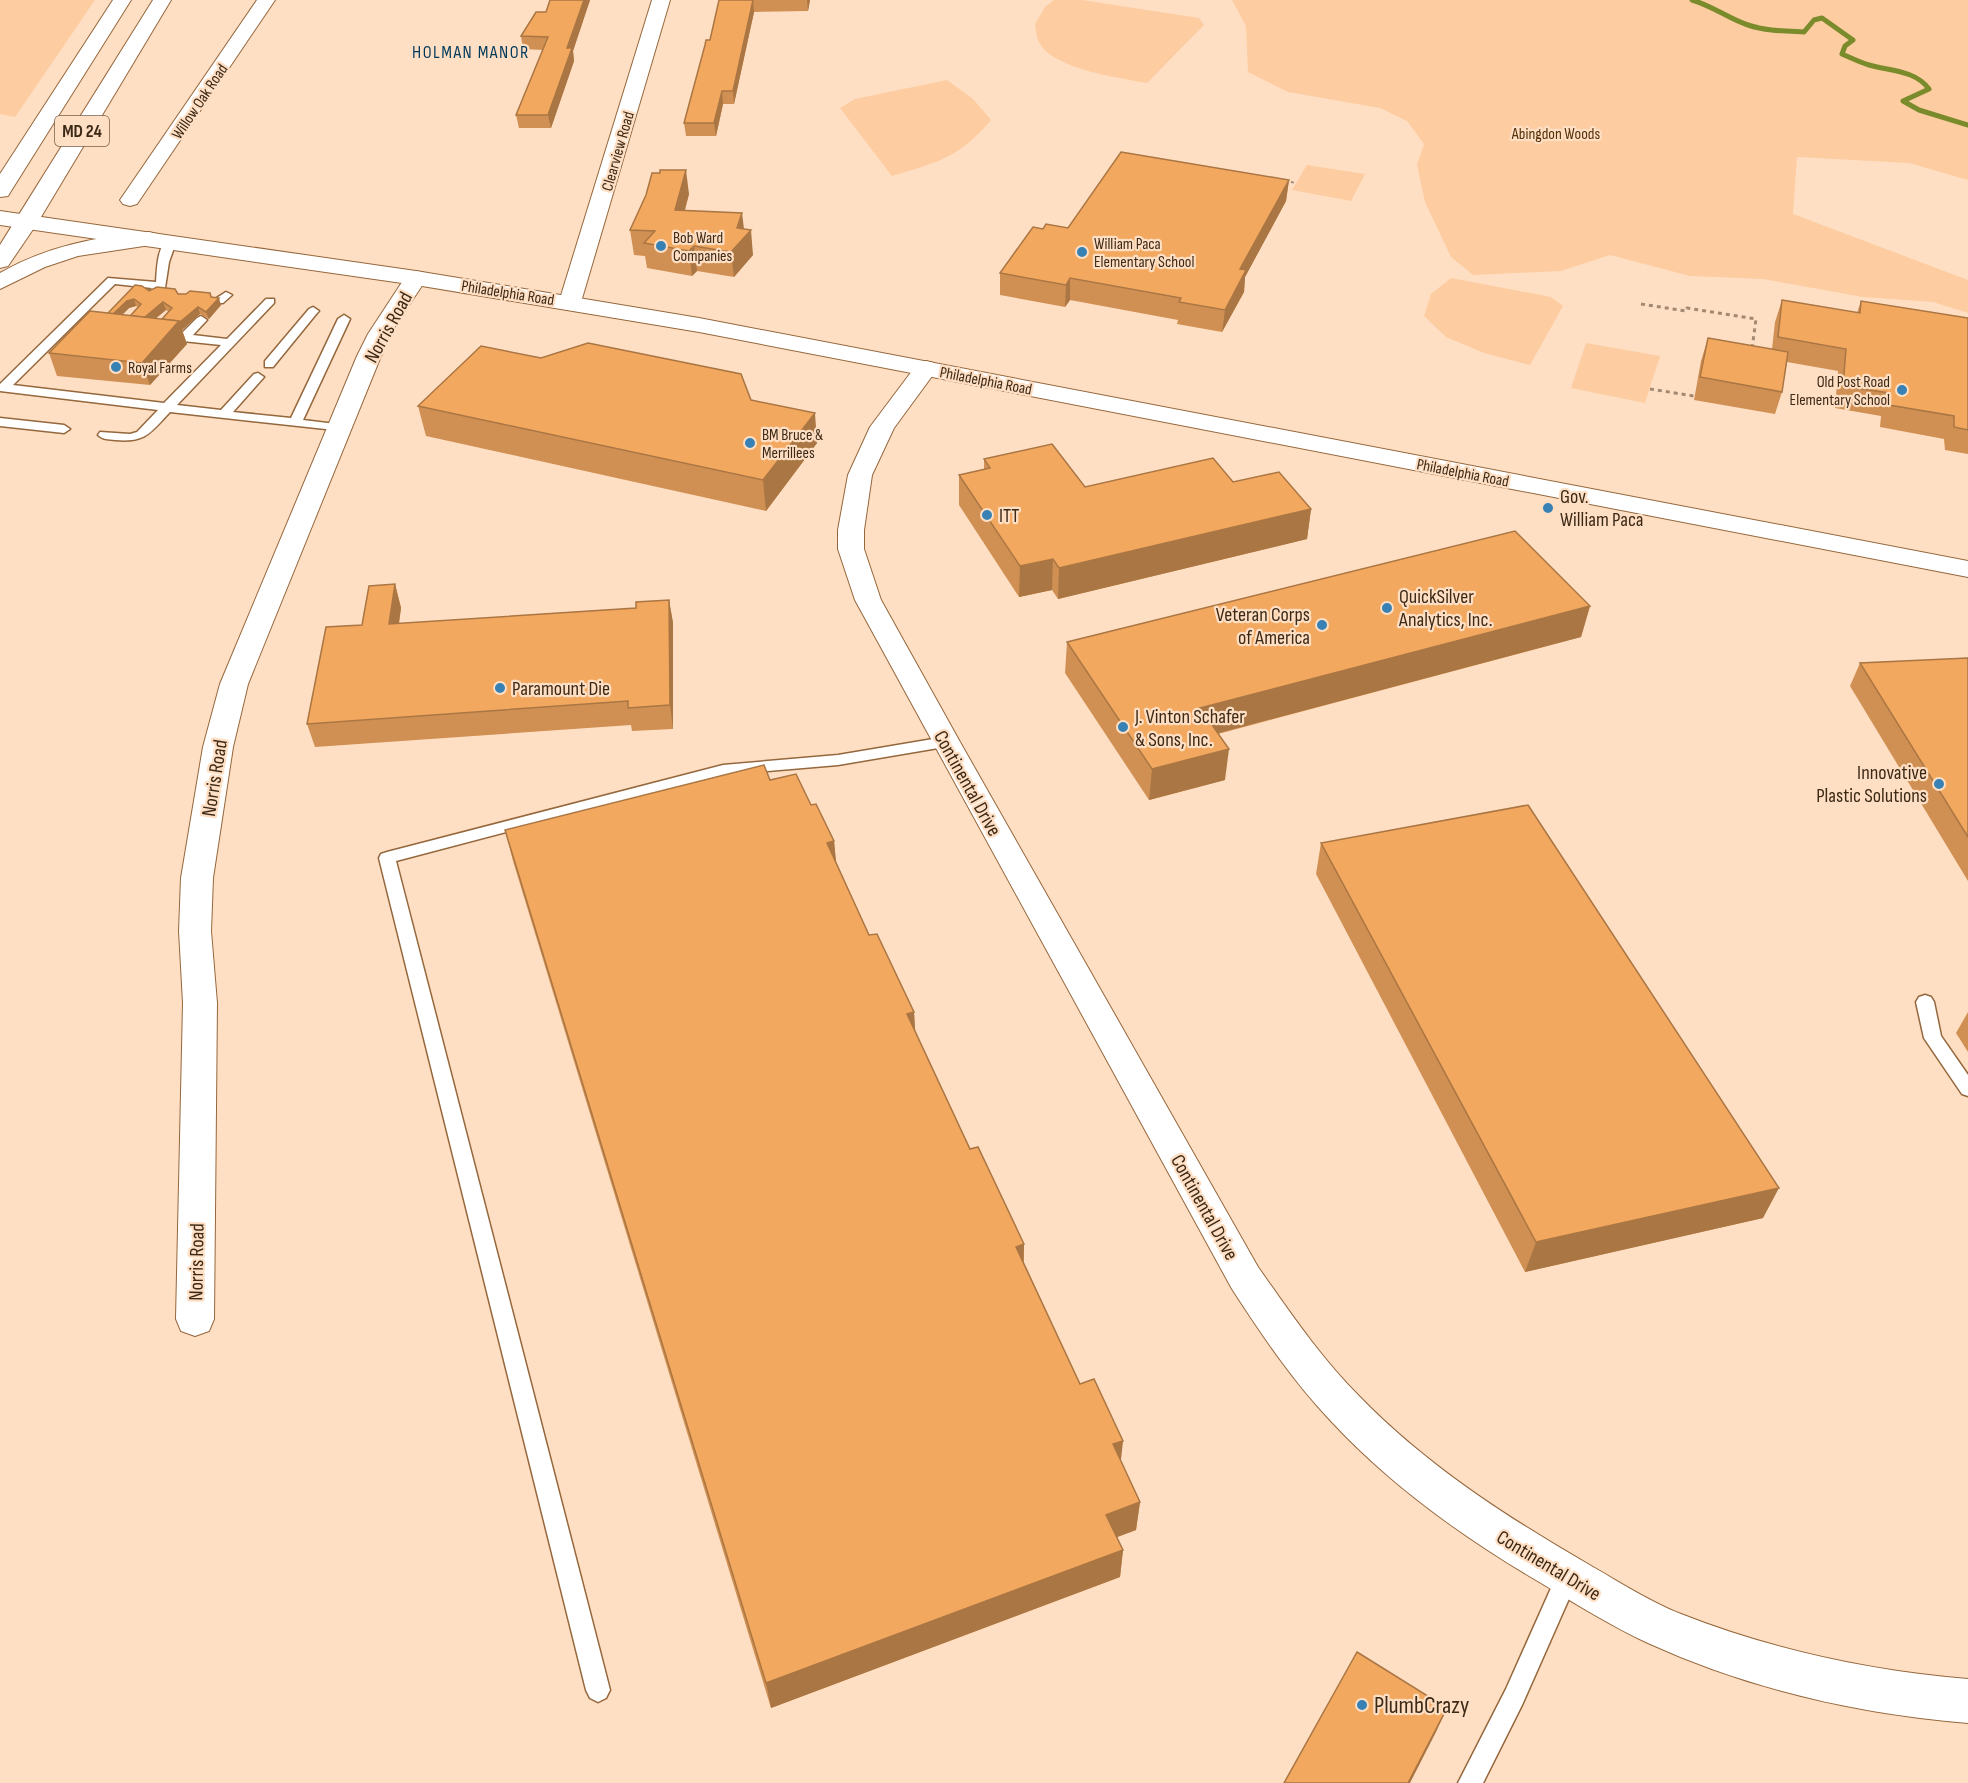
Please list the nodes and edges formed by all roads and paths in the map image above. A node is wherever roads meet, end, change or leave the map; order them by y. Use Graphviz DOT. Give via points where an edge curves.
graph roads {
  1 [pos="122,0"];
  2 [pos="162,0"];
  3 [pos="266,0"];
  4 [pos="661,0"];
  5 [pos="7,171"];
  6 [pos="1284,181"];
  7 [pos="1296,183"];
  8 [pos="0,191"];
  9 [pos="130,200"];
  10 [pos="0,218"];
  11 [pos="27,222"];
  12 [pos="159,240"];
  13 [pos="0,261"];
  14 [pos="416,278"];
  15 [pos="0,282"];
  16 [pos="270,301"];
  17 [pos="570,302"];
  18 [pos="1641,304"];
  19 [pos="314,311"];
  20 [pos="344,319"];
  21 [pos="201,320"];
  22 [pos="160,321"];
  23 [pos="66,324"];
  24 [pos="86,327"];
  25 [pos="184,338"];
  26 [pos="231,343"];
  27 [pos="1752,354"];
  28 [pos="269,364"];
  29 [pos="926,368"];
  30 [pos="258,376"];
  31 [pos="1650,389"];
  32 [pos="2,390"];
  33 [pos="1694,396"];
  34 [pos="168,407"];
  35 [pos="225,413"];
  36 [pos="296,421"];
  37 [pos="0,422"];
  38 [pos="340,428"];
  39 [pos="63,429"];
  40 [pos="104,435"];
  41 [pos="1968,569"];
  42 [pos="945,742"];
  43 [pos="1925,1002"];
  44 [pos="1968,1089"];
  45 [pos="195,1319"];
  46 [pos="1568,1576"];
  47 [pos="598,1690"];
  48 [pos="1968,1701"];
  49 [pos="1470,1783"];
  1 -- 5 [label="main road, MD 24"];
  2 -- 11 [label="main road, MD 24"];
  3 -- 9 [label="street, Willow Oak Road"];
  4 -- 17 [label="street, Clearview Road"];
  5 -- 8 [label="main road, MD 24"];
  6 -- 7 [label="path"];
  10 -- 11 [label="main road, Philadelphia Road"];
  11 -- 12 [label="main road, Philadelphia Road"];
  11 -- 13 [label="main road, MD 24"];
  12 -- 14 [label="main road, Philadelphia Road"];
  12 -- 15 [label="main road" via="112,242 64,251"];
  12 -- 23 [label="lane" via="163,262 157,290 112,280"];
  14 -- 17 [label="main road, Philadelphia Road"];
  14 -- 38 [label="street, Norris Road" via="379,334"];
  16 -- 26 [label="lane"];
  17 -- 29 [label="main road, Philadelphia Road"];
  18 -- 27 [label="path" via="1756,319"];
  19 -- 28 [label="lane"];
  20 -- 36 [label="lane"];
  21 -- 25 [label="lane"];
  22 -- 25 [label="lane" via="148,333"];
  23 -- 24 [label="lane"];
  23 -- 32 [label="lane"];
  25 -- 26 [label="lane"];
  26 -- 34 [label="lane"];
  29 -- 41 [label="main road, Philadelphia Road"];
  29 -- 42 [label="street, Continental Drive" via="882,427 867,458 860,475 851,549 879,623"];
  30 -- 35 [label="lane"];
  31 -- 33 [label="path"];
  32 -- 34 [label="lane"];
  34 -- 35 [label="lane"];
  34 -- 40 [label="lane" via="141,435"];
  35 -- 36 [label="lane"];
  36 -- 38 [label="lane"];
  37 -- 39 [label="lane"];
  38 -- 45 [label="street, Norris Road" via="234,684 218,747 197,878 195,932 200,1003"];
  42 -- 46 [label="street, Continental Drive" via="1245,1278 1294,1352 1345,1409 1445,1498 1522,1551"];
  42 -- 47 [label="lane" via="838,760 723,770 387,858"];
  43 -- 44 [label="lane" via="1933,1038"];
  46 -- 48 [label="street, Continental Drive" via="1609,1602 1676,1633 1757,1662 1921,1697"];
  46 -- 49 [label="lane"];
}
